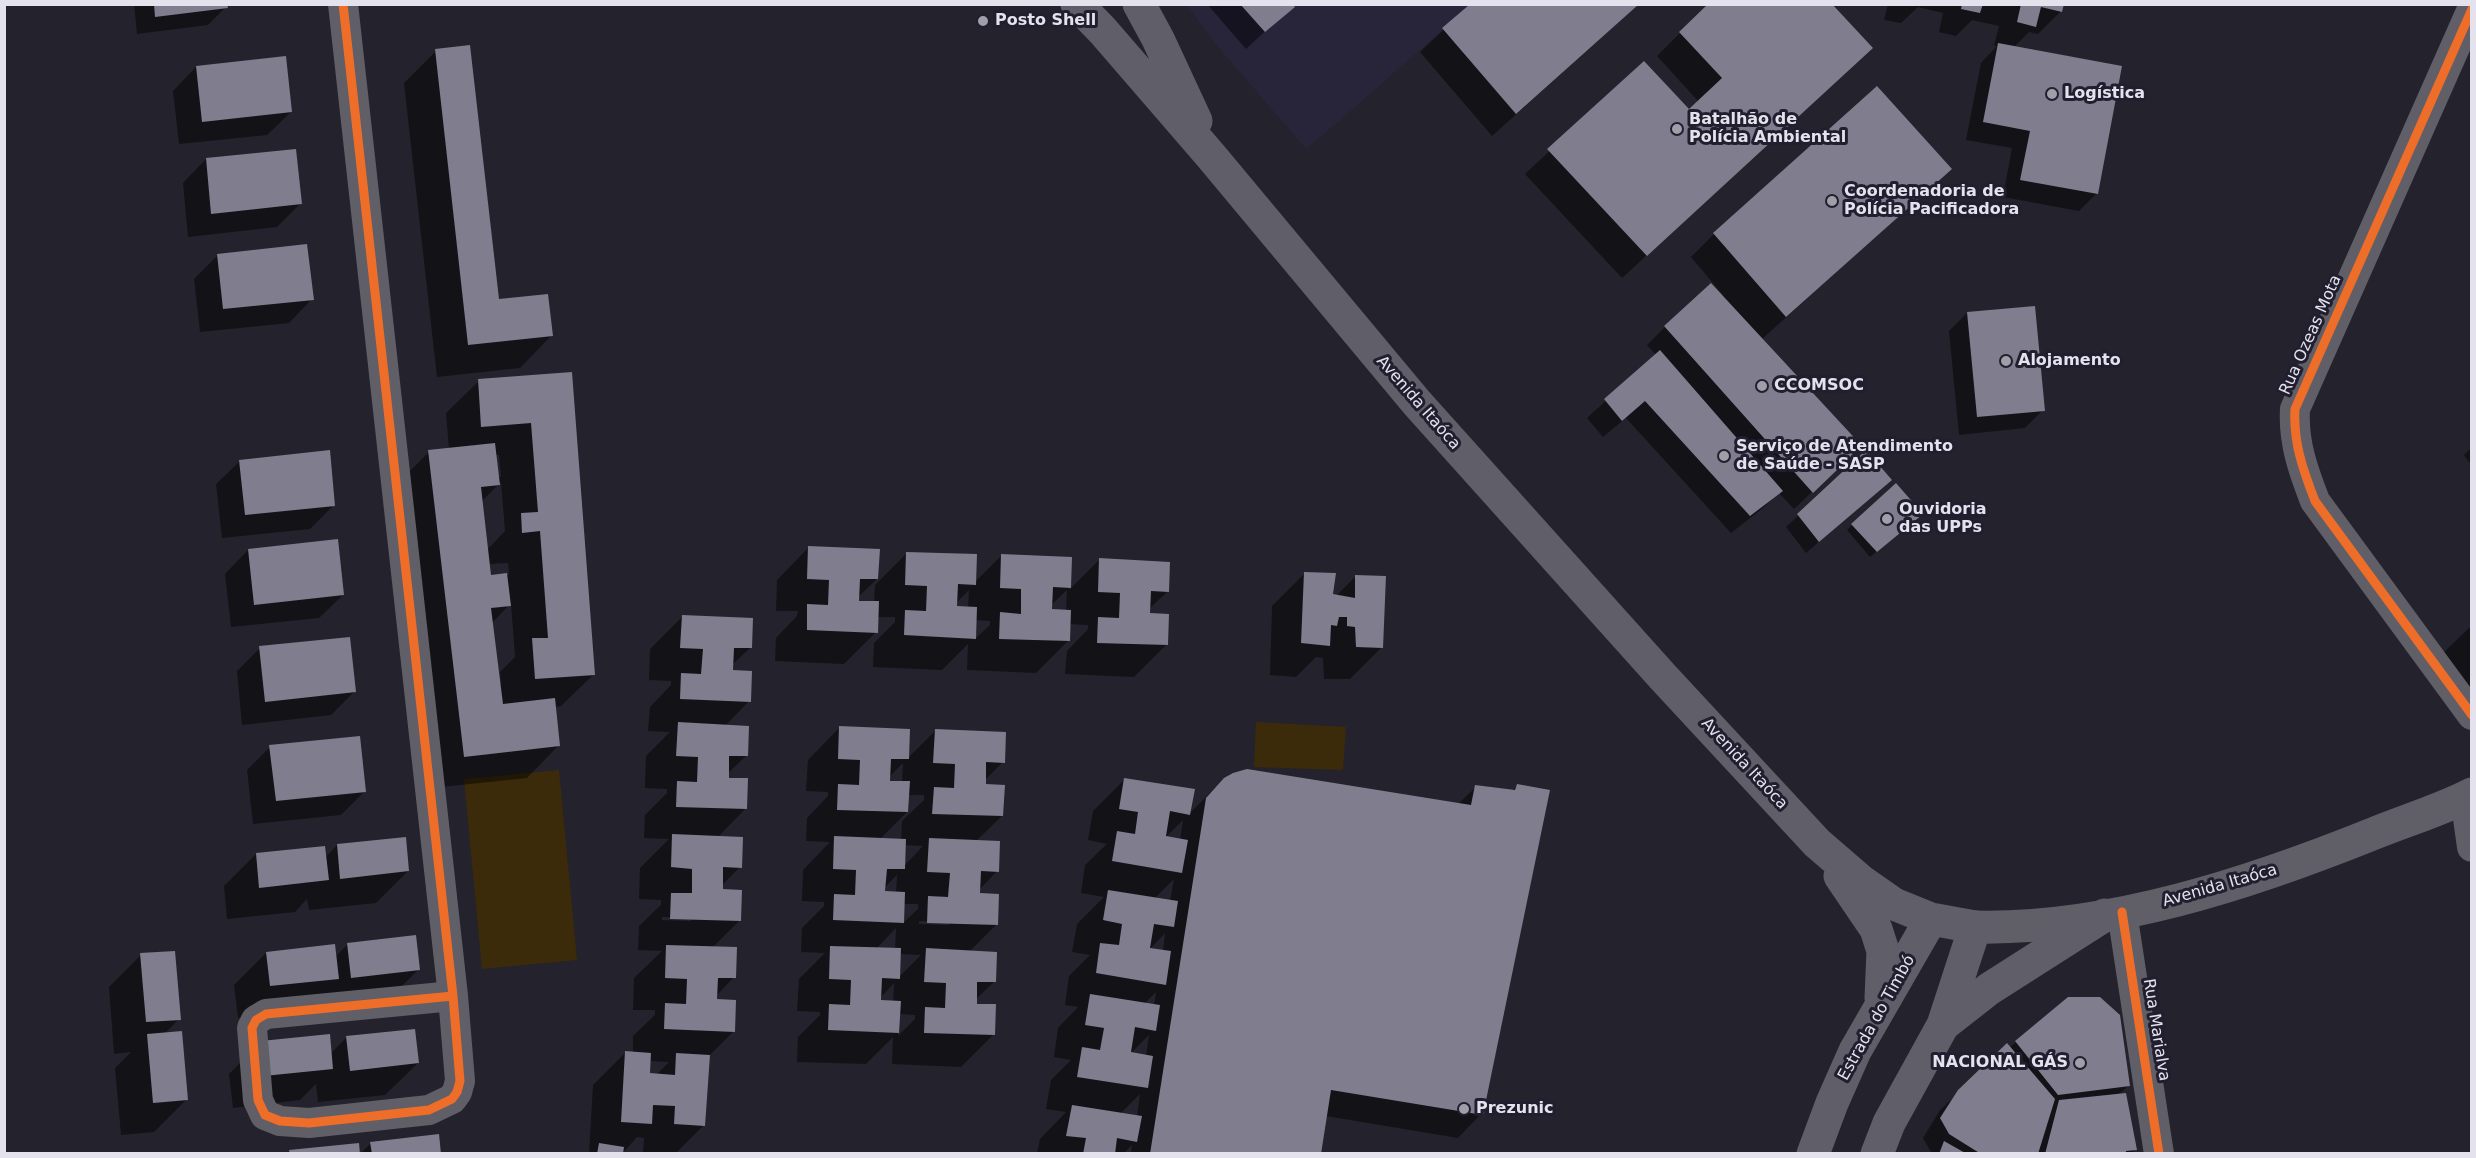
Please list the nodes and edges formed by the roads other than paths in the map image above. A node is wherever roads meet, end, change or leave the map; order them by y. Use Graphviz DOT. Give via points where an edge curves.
graph roads {
  1 [pos="343,4"];
  2 [pos="1077,4"];
  3 [pos="1139,4"];
  4 [pos="2472,9"];
  5 [pos="1211,156"];
  6 [pos="2472,715"];
  7 [pos="2468,795"];
  8 [pos="1817,843"];
  9 [pos="2472,847"];
  10 [pos="2113,913"];
  11 [pos="1931,919"];
  12 [pos="1975,927"];
  13 [pos="453,996"];
  14 [pos="1881,1004"];
  15 [pos="1943,1025"];
  16 [pos="1814,1154"];
  17 [pos="1877,1154"];
  18 [pos="2159,1154"];
  1 -- 13 [label="street"];
  2 -- 5 [label="main road, Avenida Itaóca"];
  3 -- 5 [label="main road, Avenida Itaóca"];
  4 -- 6 [label="street, Rua Ozeas Mota" via="2295,409 2294,430 2303,470 2316,501"];
  5 -- 8 [label="main road, Avenida Itaóca" via="1417,403"];
  7 -- 9 [label="street"];
  7 -- 10 [label="main road, Avenida Itaóca" via="2316,857 2218,890"];
  8 -- 11 [label="main road, Avenida Itaóca" via="1894,904"];
  8 -- 14 [label="main road" via="1876,929 1883,951"];
  10 -- 12 [label="main road, Avenida Itaóca" via="2013,927"];
  10 -- 15 [label="main road" via="1989,989"];
  10 -- 18 [label="street, Rua Marialva"];
  11 -- 12 [label="main road, Avenida Itaóca"];
  11 -- 14 [label="main road, Estrada do Timbó"];
  12 -- 15 [label="main road"];
  13 -- 13 [label="street" via="460,1081 452,1099 429,1110 309,1123 280,1121 265,1115 258,1100 252,1028 256,1020 266,1014"];
  14 -- 16 [label="main road, Estrada do Timbó" via="1855,1051"];
  15 -- 17 [label="main road"];
}
